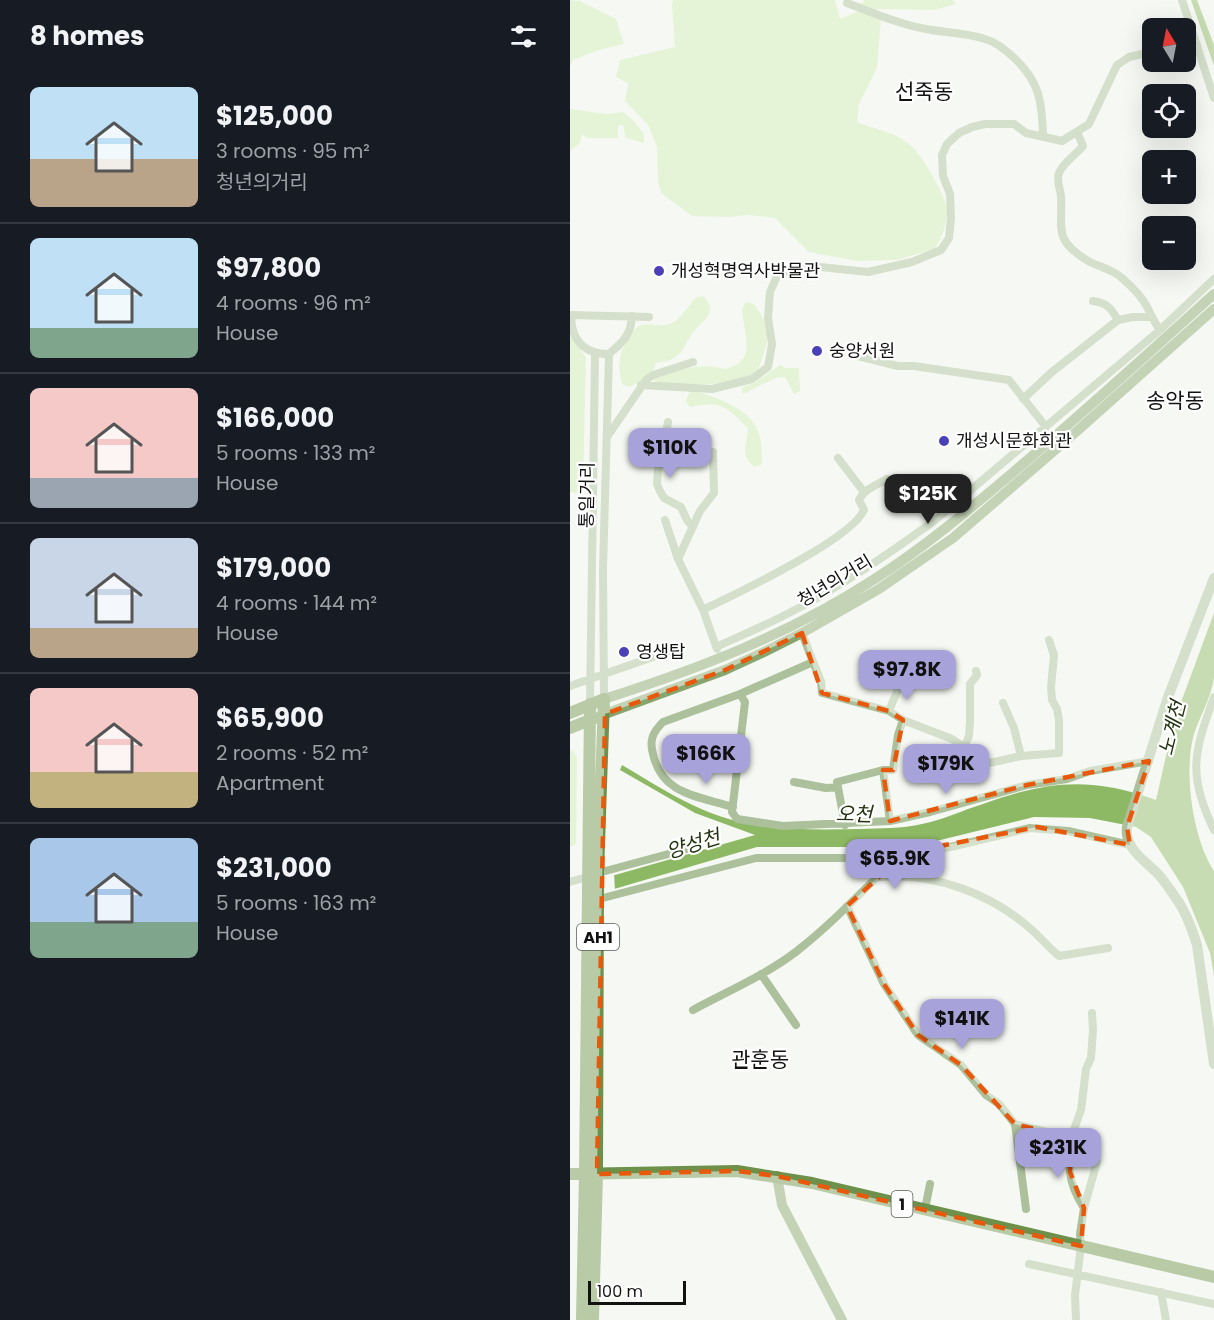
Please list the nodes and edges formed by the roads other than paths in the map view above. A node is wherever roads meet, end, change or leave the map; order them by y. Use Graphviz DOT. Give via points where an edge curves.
graph roads {
  1 [pos="1182,0"];
  2 [pos="846,3"];
  3 [pos="1197,45"];
  4 [pos="1142,54"];
  5 [pos="1214,98"];
  6 [pos="1077,132"];
  7 [pos="1043,135"];
  8 [pos="1214,279"];
  9 [pos="1214,294"];
  10 [pos="1093,302"];
  11 [pos="1214,309"];
  12 [pos="632,316"];
  13 [pos="649,317"];
  14 [pos="1152,317"];
  15 [pos="1118,320"];
  16 [pos="1160,330"];
  17 [pos="596,354"];
  18 [pos="609,354"];
  19 [pos="854,355"];
  20 [pos="693,362"];
  21 [pos="641,385"];
  22 [pos="1023,399"];
  23 [pos="668,422"];
  24 [pos="1046,427"];
  25 [pos="606,439"];
  26 [pos="713,452"];
  27 [pos="838,458"];
  28 [pos="887,480"];
  29 [pos="864,492"];
  30 [pos="665,520"];
  31 [pos="693,527"];
  32 [pos="678,559"];
  33 [pos="1214,578"];
  34 [pos="703,610"];
  35 [pos="802,633"];
  36 [pos="1049,640"];
  37 [pos="716,647"];
  38 [pos="673,650"];
  39 [pos="720,660"];
  40 [pos="813,662"];
  41 [pos="976,671"];
  42 [pos="604,674"];
  43 [pos="590,679"];
  44 [pos="915,681"];
  45 [pos="570,686"];
  46 [pos="740,694"];
  47 [pos="1214,697"];
  48 [pos="604,699"];
  49 [pos="1004,703"];
  50 [pos="590,704"];
  51 [pos="889,711"];
  52 [pos="570,712"];
  53 [pos="604,714"];
  54 [pos="1208,715"];
  55 [pos="590,720"];
  56 [pos="903,720"];
  57 [pos="570,728"];
  58 [pos="964,748"];
  59 [pos="1021,756"];
  60 [pos="1149,761"];
  61 [pos="883,770"];
  62 [pos="794,782"];
  63 [pos="838,787"];
  64 [pos="733,807"];
  65 [pos="890,821"];
  66 [pos="845,825"];
  67 [pos="1214,830"];
  68 [pos="1130,844"];
  69 [pos="699,846"];
  70 [pos="879,858"];
  71 [pos="593,875"];
  72 [pos="879,877"];
  73 [pos="571,880"];
  74 [pos="599,899"];
  75 [pos="847,906"];
  76 [pos="1108,948"];
  77 [pos="762,974"];
  78 [pos="693,1010"];
  79 [pos="1092,1014"];
  80 [pos="796,1025"];
  81 [pos="1214,1064"];
  82 [pos="1015,1124"];
  83 [pos="1071,1138"];
  84 [pos="1097,1162"];
  85 [pos="570,1174"];
  86 [pos="591,1174"];
  87 [pos="777,1176"];
  88 [pos="930,1184"];
  89 [pos="1084,1208"];
  90 [pos="925,1209"];
  91 [pos="1026,1209"];
  92 [pos="1081,1246"];
  93 [pos="1029,1264"];
  94 [pos="1077,1274"];
  95 [pos="1214,1277"];
  96 [pos="1161,1292"];
  97 [pos="1214,1304"];
  98 [pos="582,1320"];
  99 [pos="593,1320"];
  100 [pos="841,1320"];
  101 [pos="1076,1320"];
  102 [pos="1166,1320"];
  1 -- 3 [label="street"];
  2 -- 7 [label="street" via="919,28 974,36 1002,47 1023,66 1038,90"];
  3 -- 5 [label="street"];
  4 -- 6 [label="street" via="1117,65 1089,124"];
  6 -- 7 [label="street" via="1062,141"];
  6 -- 14 [label="street" via="1083,146 1058,177 1062,238 1086,260 1123,278"];
  7 -- 21 [label="street" via="1026,132 1014,124 985,124 958,133 947,144 942,155 951,218 949,238 941,250 912,262 868,272 811,266 778,274 770,292 772,344 768,367 752,379 712,389"];
  8 -- 16 [label="street"];
  9 -- 39 [label="main road, 청년의거리" via="944,531 873,581 795,625"];
  10 -- 15 [label="street" via="1106,303"];
  11 -- 35 [label="main road, 청년의거리" via="953,538 879,589"];
  12 -- 13 [label="street"];
  12 -- 17 [label="street" via="571,315 576,338"];
  12 -- 18 [label="street" via="625,340"];
  14 -- 15 [label="street"];
  14 -- 16 [label="street"];
  15 -- 22 [label="street"];
  16 -- 24 [label="street"];
  17 -- 18 [label="street"];
  17 -- 43 [label="street, 통일거리"];
  18 -- 25 [label="street, 통일거리"];
  19 -- 22 [label="street" via="898,366 1009,380"];
  20 -- 21 [label="street" via="653,375"];
  21 -- 25 [label="street"];
  22 -- 24 [label="street"];
  23 -- 31 [label="street" via="663,450 658,454 657,484 664,498 681,507"];
  24 -- 37 [label="street" via="934,521 866,569 787,615"];
  25 -- 42 [label="street, 통일거리"];
  26 -- 31 [label="street" via="714,493"];
  27 -- 29 [label="street"];
  28 -- 29 [label="street"];
  29 -- 34 [label="street" via="859,500 863,513 849,527 796,562"];
  30 -- 32 [label="street"];
  31 -- 32 [label="street"];
  32 -- 34 [label="street"];
  33 -- 60 [label="street"];
  34 -- 37 [label="street"];
  35 -- 40 [label="street"];
  35 -- 53 [label="main road, 청년의거리" via="725,670"];
  36 -- 59 [label="street" via="1054,655 1051,687 1059,722 1059,753"];
  37 -- 39 [label="street"];
  38 -- 42 [label="street"];
  39 -- 48 [label="main road, 청년의거리"];
  40 -- 46 [label="street"];
  40 -- 51 [label="street" via="822,693"];
  41 -- 58 [label="street" via="970,684 969,736"];
  42 -- 43 [label="street"];
  42 -- 48 [label="street, 통일거리"];
  43 -- 45 [label="street"];
  43 -- 50 [label="street, 통일거리"];
  44 -- 51 [label="street" via="898,689"];
  46 -- 64 [label="street" via="745,702"];
  46 -- 64 [label="street" via="663,722 654,730 650,743 655,765 672,788"];
  47 -- 54 [label="street"];
  48 -- 50 [label="main road, 청년의거리"];
  48 -- 53 [label="main road, 통일거리 / AH1"];
  49 -- 59 [label="street"];
  50 -- 52 [label="main road, 청년의거리"];
  50 -- 55 [label="main road, 통일거리 / AH1"];
  51 -- 56 [label="street"];
  53 -- 55 [label="main road, 청년의거리"];
  53 -- 71 [label="main road, 통일거리 / AH1"];
  54 -- 67 [label="street" via="1197,743 1196,775 1200,798"];
  55 -- 57 [label="main road, 청년의거리"];
  55 -- 71 [label="main road, 통일거리 / AH1"];
  56 -- 58 [label="street" via="952,739"];
  56 -- 61 [label="street" via="893,770"];
  58 -- 59 [label="street" via="985,764"];
  60 -- 65 [label="street" via="1027,785"];
  60 -- 68 [label="street" via="1127,827"];
  61 -- 63 [label="street" via="837,782"];
  61 -- 65 [label="street"];
  62 -- 63 [label="street"];
  63 -- 66 [label="street"];
  64 -- 66 [label="street" via="737,819 783,826"];
  65 -- 66 [label="street"];
  68 -- 70 [label="street" via="1037,827 956,846"];
  68 -- 81 [label="street" via="1161,877 1192,927"];
  69 -- 71 [label="street"];
  70 -- 72 [label="street"];
  70 -- 74 [label="street" via="756,858"];
  71 -- 73 [label="street"];
  71 -- 74 [label="main road, 통일거리 / AH1"];
  71 -- 86 [label="main road, 통일거리 / AH1"];
  72 -- 75 [label="street"];
  72 -- 76 [label="street" via="937,881 966,890 1004,909 1059,956"];
  74 -- 86 [label="main road, 통일거리 / AH1"];
  75 -- 77 [label="street" via="796,952"];
  75 -- 82 [label="street" via="884,984 918,1035 961,1065"];
  77 -- 78 [label="street"];
  77 -- 80 [label="street"];
  79 -- 83 [label="street" via="1091,1058"];
  82 -- 83 [label="street"];
  82 -- 91 [label="street"];
  83 -- 89 [label="street" via="1070,1172 1074,1191"];
  84 -- 89 [label="street"];
  85 -- 86 [label="main road, 1"];
  86 -- 87 [label="main road, 1" via="737,1171"];
  86 -- 98 [label="main road, 통일거리 / AH1"];
  86 -- 99 [label="main road, 통일거리 / AH1"];
  87 -- 90 [label="main road, 1"];
  87 -- 100 [label="main road" via="782,1205"];
  88 -- 90 [label="street"];
  89 -- 92 [label="street"];
  90 -- 92 [label="main road, 1"];
  92 -- 94 [label="street"];
  92 -- 95 [label="main road, 1"];
  93 -- 94 [label="street"];
  94 -- 96 [label="street"];
  94 -- 101 [label="street"];
  96 -- 97 [label="street"];
  96 -- 102 [label="street"];
}
